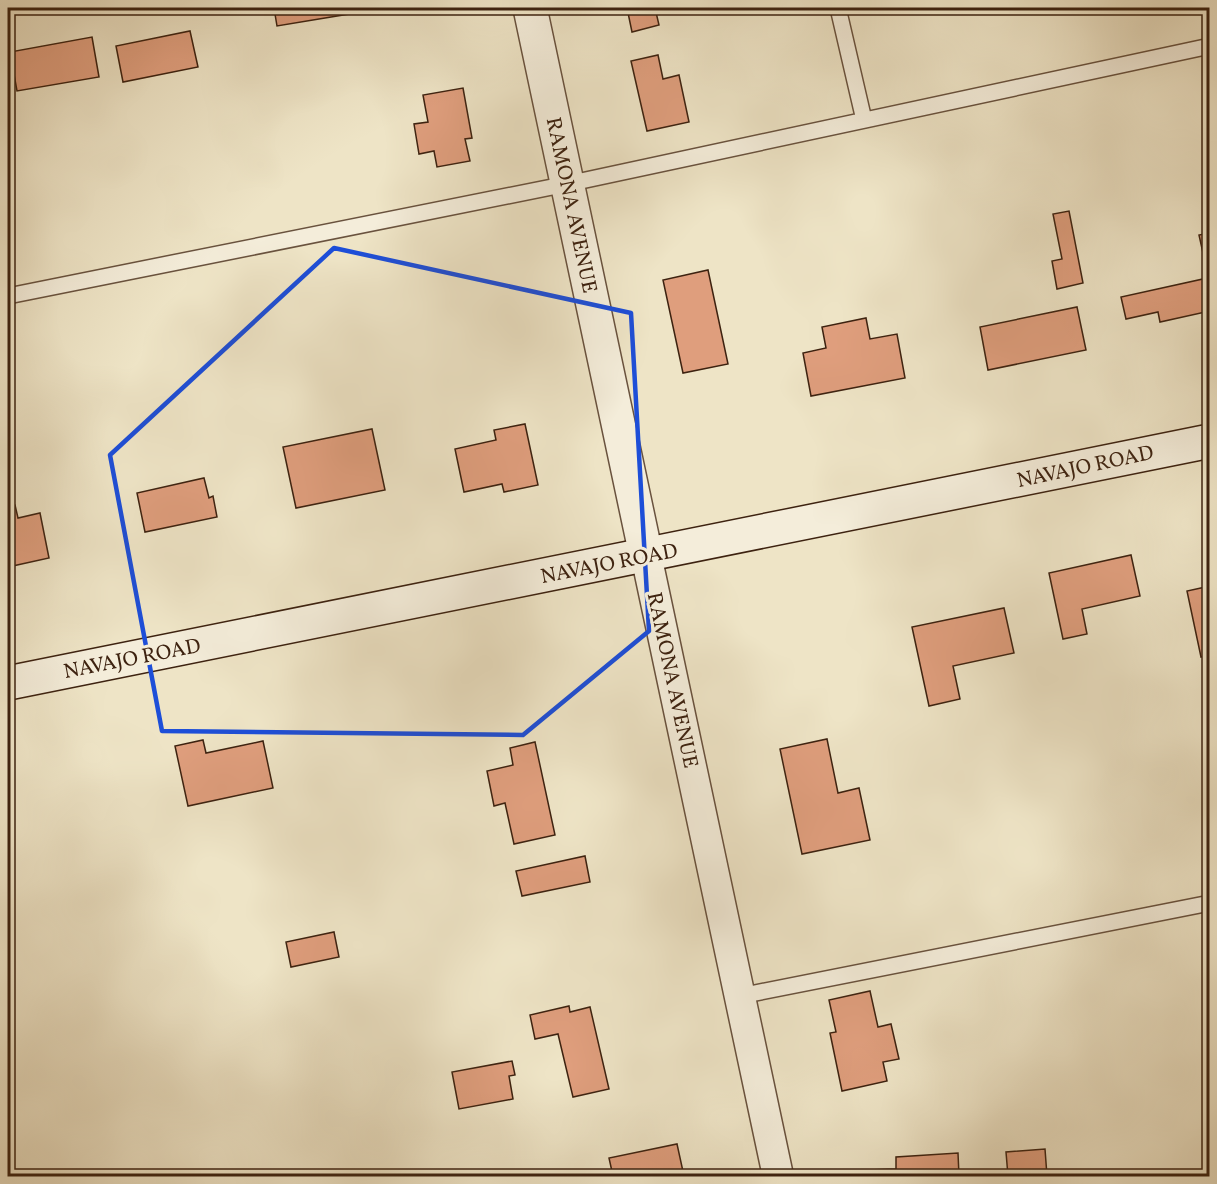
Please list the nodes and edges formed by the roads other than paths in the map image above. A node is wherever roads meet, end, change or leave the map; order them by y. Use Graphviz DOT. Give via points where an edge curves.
graph roads {
  1 [pos="530,8"];
  2 [pos="838,8"];
  3 [pos="1209,46"];
  4 [pos="864,120"];
  5 [pos="567,184"];
  6 [pos="8,296"];
  7 [pos="1209,441"];
  8 [pos="646,555"];
  9 [pos="8,683"];
  10 [pos="1209,903"];
  11 [pos="740,996"];
  12 [pos="778,1176"];
  1 -- 5 [label="main road, RAMONA AVENUE"];
  2 -- 4 [label="lane"];
  3 -- 4 [label="lane"];
  4 -- 5 [label="lane"];
  5 -- 6 [label="lane"];
  5 -- 8 [label="main road, RAMONA AVENUE"];
  7 -- 8 [label="main road, NAVAJO ROAD"];
  8 -- 9 [label="main road, NAVAJO ROAD"];
  8 -- 11 [label="street, RAMONA AVENUE"];
  10 -- 11 [label="lane"];
  11 -- 12 [label="street, RAMONA AVENUE"];
}
